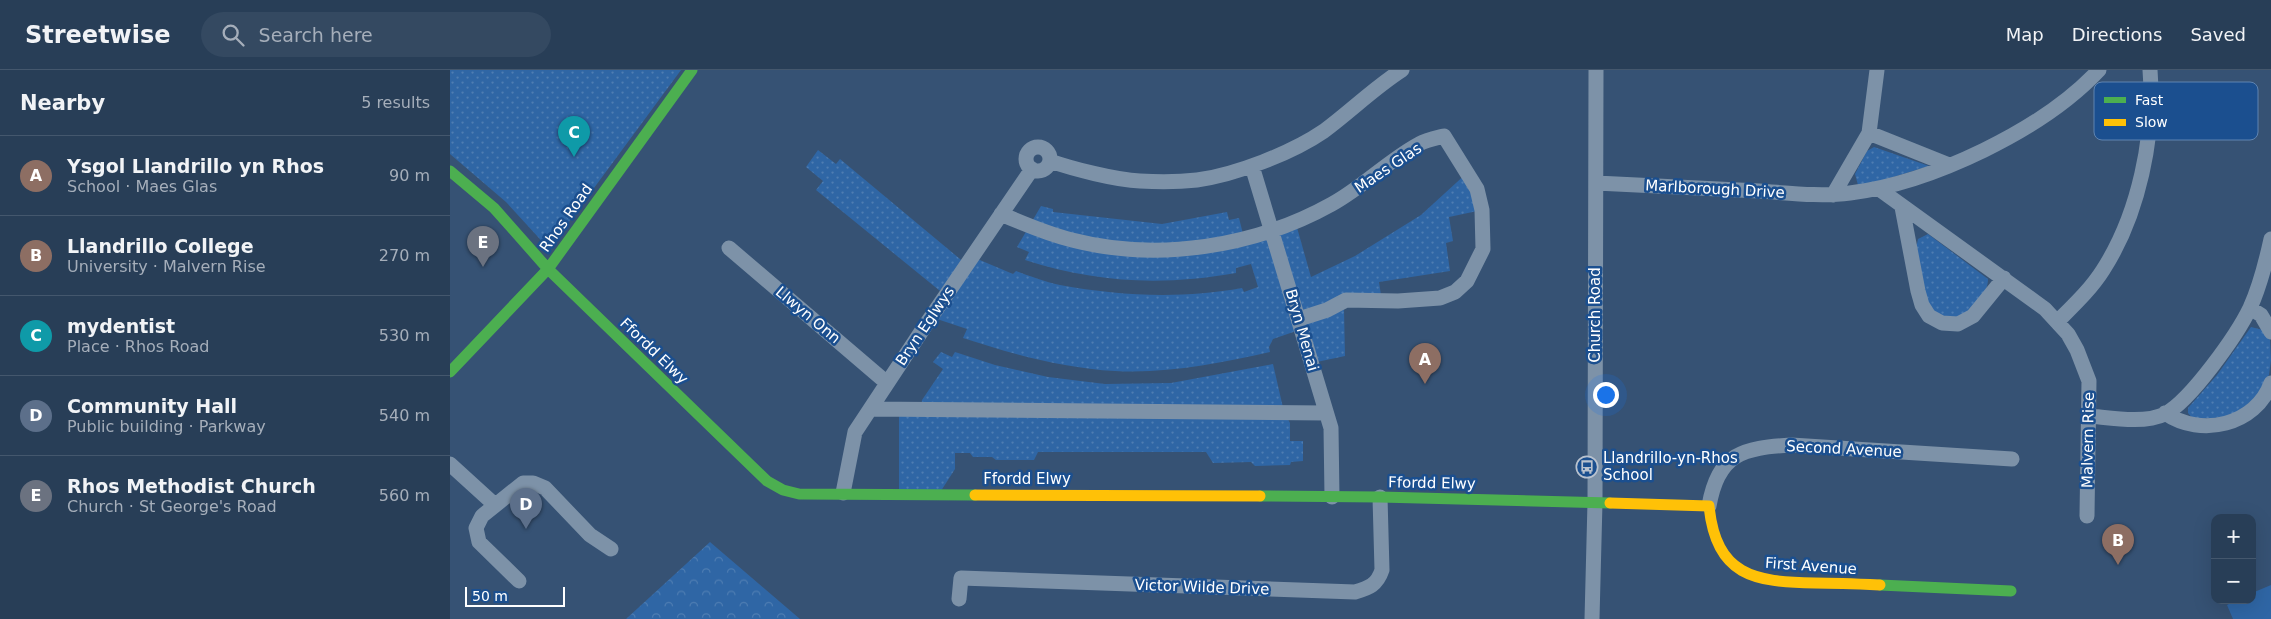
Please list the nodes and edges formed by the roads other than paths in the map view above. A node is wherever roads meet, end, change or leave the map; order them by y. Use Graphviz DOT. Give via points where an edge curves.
graph roads {
  1 [pos="692,70"];
  2 [pos="1402,70"];
  3 [pos="1596,70"];
  4 [pos="1878,70"];
  5 [pos="2099,70"];
  6 [pos="1870,133"];
  7 [pos="2147,140"];
  8 [pos="1050,161"];
  9 [pos="1949,165"];
  10 [pos="1252,166"];
  11 [pos="1032,169"];
  12 [pos="450,171"];
  13 [pos="1596,183"];
  14 [pos="1879,189"];
  15 [pos="1833,195"];
  16 [pos="1902,207"];
  17 [pos="1001,214"];
  18 [pos="1273,231"];
  19 [pos="2271,239"];
  20 [pos="729,248"];
  21 [pos="548,269"];
  22 [pos="2004,278"];
  23 [pos="2250,308"];
  24 [pos="1299,319"];
  25 [pos="2058,322"];
  26 [pos="2271,332"];
  27 [pos="450,372"];
  28 [pos="887,383"];
  29 [pos="2271,383"];
  30 [pos="870,409"];
  31 [pos="1326,413"];
  32 [pos="2165,414"];
  33 [pos="2090,416"];
  34 [pos="2012,459"];
  35 [pos="450,464"];
  36 [pos="844,493"];
  37 [pos="1332,497"];
  38 [pos="1380,497"];
  39 [pos="1595,502"];
  40 [pos="495,505"];
  41 [pos="1709,506"];
  42 [pos="2087,516"];
  43 [pos="611,549"];
  44 [pos="518,581"];
  45 [pos="2011,591"];
  46 [pos="959,600"];
  47 [pos="1592,619"];
  1 -- 21 [label="street, Rhos Road"];
  2 -- 10 [label="street" via="1376,87 1324,131 1297,147"];
  3 -- 13 [label="street, Church Road"];
  4 -- 6 [label="street"];
  5 -- 9 [label="street, Marlborough Drive" via="2062,103 2014,134"];
  6 -- 9 [label="street"];
  6 -- 15 [label="street"];
  7 -- 25 [label="street" via="2127,222 2104,269"];
  8 -- 10 [label="street" via="1138,181 1197,180"];
  8 -- 11 [label="street" via="1042,170"];
  8 -- 11 [label="street" via="1046,150 1033,148 1026,158"];
  9 -- 14 [label="street, Marlborough Drive"];
  10 -- 18 [label="street, Bryn Menai"];
  11 -- 17 [label="street, Bryn Eglwys"];
  12 -- 21 [label="street, Ffordd Elwy" via="494,208"];
  13 -- 15 [label="street, Marlborough Drive"];
  13 -- 39 [label="street, Church Road"];
  14 -- 15 [label="street, Marlborough Drive"];
  14 -- 16 [label="street, Malvern Rise"];
  16 -- 22 [label="street, Malvern Rise"];
  16 -- 22 [label="street" via="1918,292 1929,316 1942,323 1958,324 1972,316"];
  17 -- 18 [label="street" via="1072,240 1156,250 1200,248"];
  17 -- 28 [label="street, Bryn Eglwys"];
  18 -- 24 [label="street, Bryn Menai"];
  18 -- 24 [label="street, Maes Glas" via="1296,224 1332,204 1419,144 1444,136 1477,189 1482,210 1483,249 1468,281 1455,292 1427,300 1346,300"];
  19 -- 23 [label="street"];
  20 -- 28 [label="street, Llwyn Onn"];
  21 -- 27 [label="street, Rhos Road"];
  21 -- 36 [label="street, Ffordd Elwy" via="767,481 799,494"];
  22 -- 25 [label="street, Malvern Rise"];
  23 -- 26 [label="street" via="2261,315"];
  23 -- 32 [label="street" via="2220,356"];
  24 -- 31 [label="street, Bryn Menai"];
  25 -- 33 [label="street, Malvern Rise" via="2068,334 2089,381"];
  28 -- 30 [label="street, Bryn Eglwys"];
  29 -- 32 [label="street" via="2260,404 2246,416 2229,423 2190,424"];
  30 -- 31 [label="street"];
  30 -- 36 [label="street, Bryn Eglwys" via="855,432"];
  31 -- 37 [label="street, Bryn Menai" via="1331,428"];
  32 -- 33 [label="street" via="2130,419"];
  33 -- 42 [label="street, Malvern Rise"];
  34 -- 41 [label="street, Second Avenue" via="1791,445 1755,448 1724,465 1712,488"];
  35 -- 40 [label="street"];
  36 -- 37 [label="street, Ffordd Elwy"];
  37 -- 38 [label="street, Ffordd Elwy"];
  38 -- 39 [label="street, Ffordd Elwy"];
  38 -- 46 [label="street, Victor Wilde Drive" via="1382,570 1378,581 1355,592 961,578"];
  39 -- 41 [label="street"];
  39 -- 47 [label="street, Church Road"];
  40 -- 43 [label="street" via="523,483 533,483 545,488 590,535"];
  40 -- 44 [label="street" via="482,516 476,528 479,542"];
  41 -- 45 [label="street, First Avenue" via="1714,540 1728,559 1746,574 1790,581"];
}
